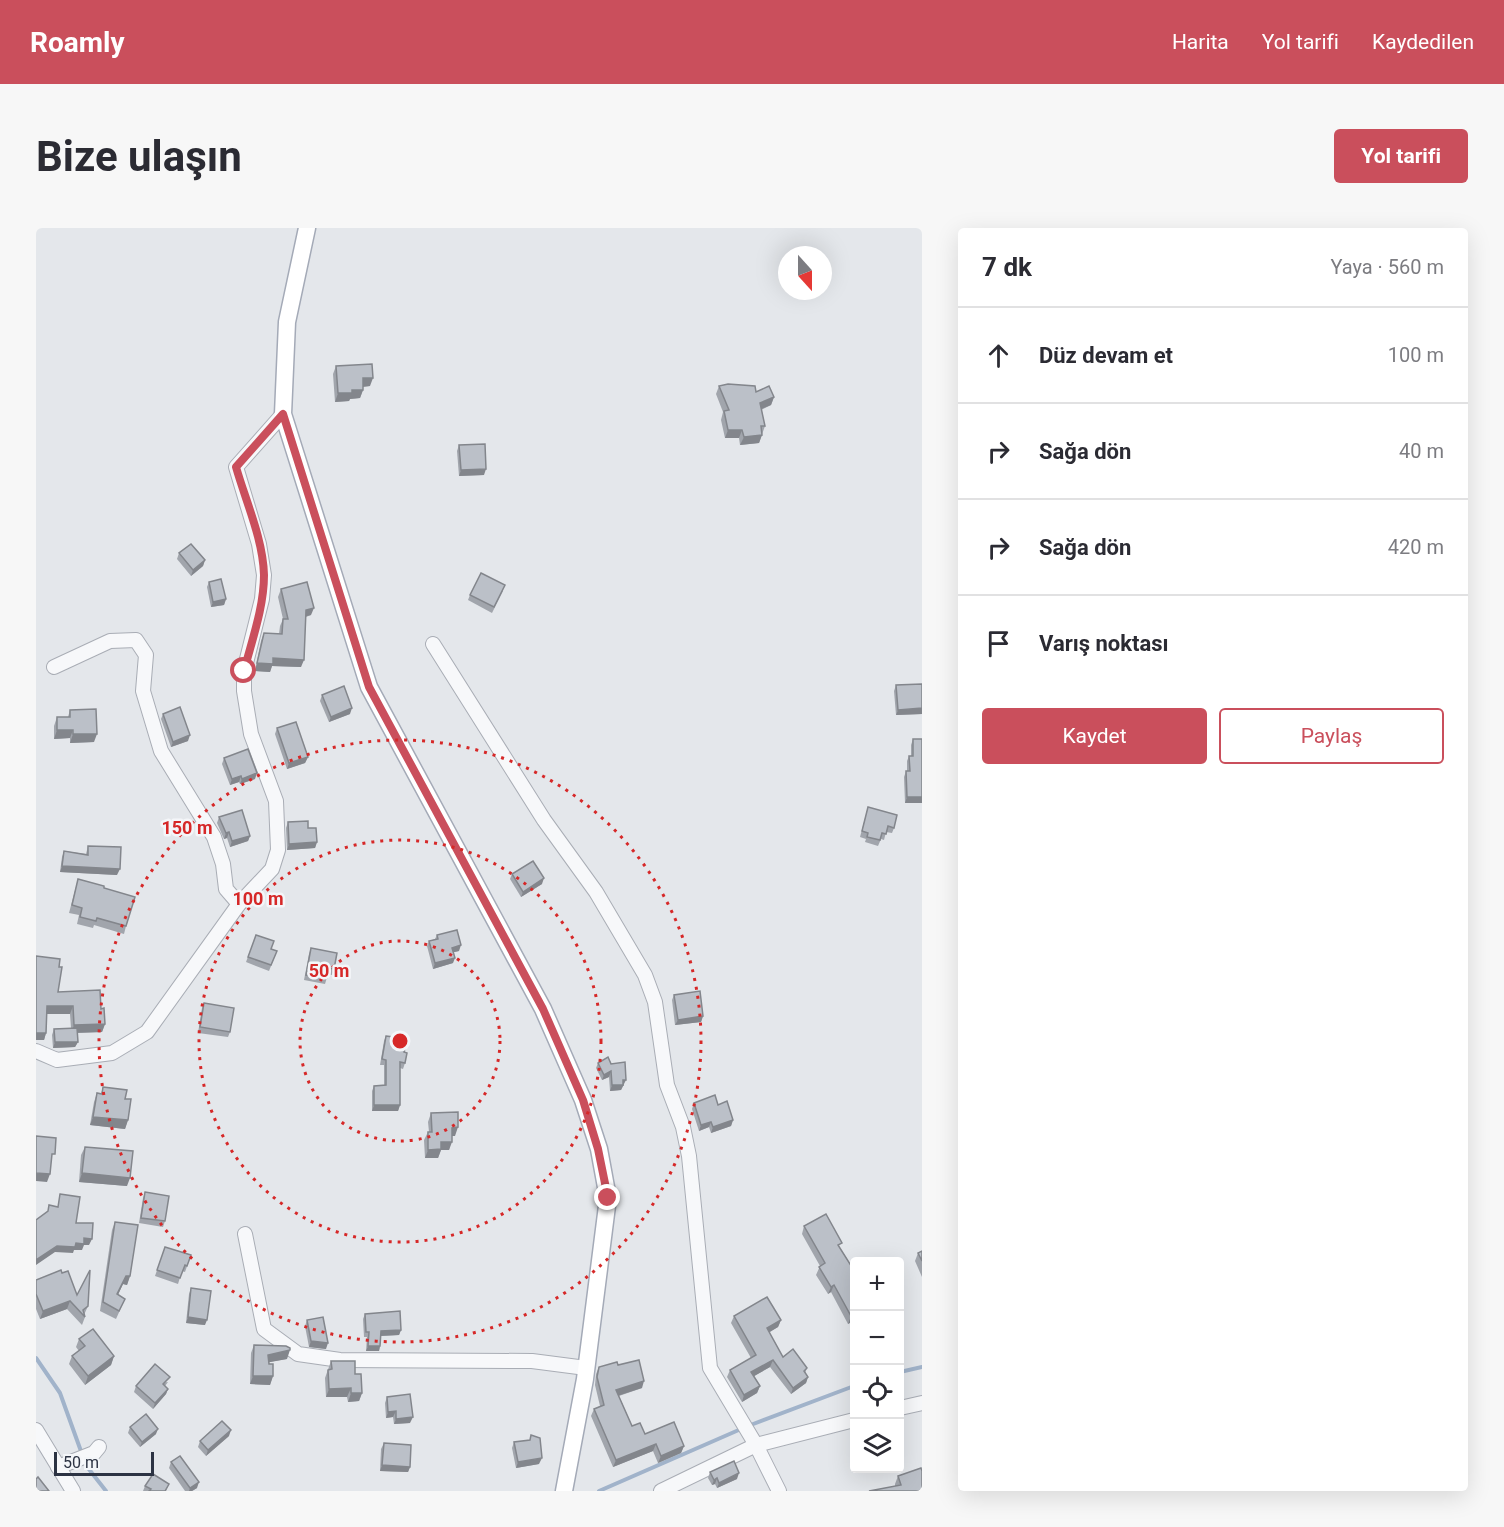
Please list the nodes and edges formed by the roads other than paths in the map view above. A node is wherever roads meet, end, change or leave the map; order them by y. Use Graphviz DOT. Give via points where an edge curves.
graph roads {
  1 [pos="307,228"];
  2 [pos="283,414"];
  3 [pos="433,644"];
  4 [pos="54,667"];
  5 [pos="239,904"];
  6 [pos="36,1052"];
  7 [pos="245,1234"];
  8 [pos="586,1368"];
  9 [pos="922,1403"];
  10 [pos="904,1407"];
  11 [pos="850,1421"];
  12 [pos="36,1430"];
  13 [pos="752,1439"];
  14 [pos="96,1450"];
  15 [pos="58,1467"];
  16 [pos="73,1491"];
  17 [pos="564,1491"];
  18 [pos="661,1491"];
  19 [pos="779,1491"];
  1 -- 2 [label="main road" via="287,322"];
  2 -- 5 [label="street" via="236,467 264,575 244,671 244,691 251,734 276,801 278,850 272,869"];
  2 -- 8 [label="main road" via="369,687 543,1009 583,1100 608,1198"];
  3 -- 13 [label="street" via="544,820 596,892 645,975 655,1002 667,1085 689,1156 710,1368"];
  4 -- 5 [label="street" via="110,641 136,640 146,655 143,691 161,751 214,837 226,889"];
  5 -- 6 [label="street" via="147,1032 112,1053 57,1060"];
  7 -- 8 [label="street" via="264,1329 298,1354 340,1360 532,1361"];
  8 -- 17 [label="main road"];
  9 -- 10 [label="street"];
  11 -- 13 [label="street"];
  12 -- 15 [label="street"];
  13 -- 18 [label="street"];
  13 -- 19 [label="street"];
  14 -- 15 [label="street"];
  15 -- 16 [label="street"];
}
